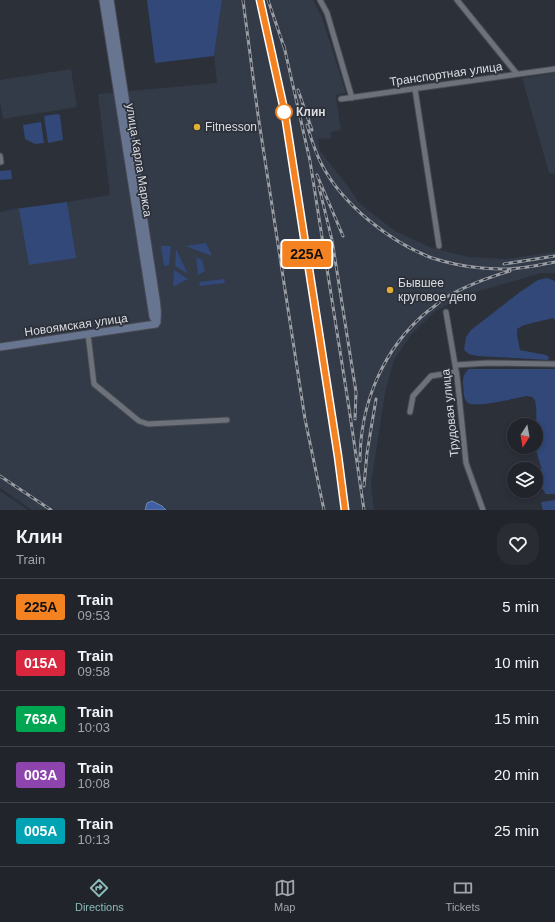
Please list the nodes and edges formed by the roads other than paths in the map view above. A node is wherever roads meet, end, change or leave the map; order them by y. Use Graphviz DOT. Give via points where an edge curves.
graph roads {
  1 [pos="103,0"];
  2 [pos="110,0"];
  3 [pos="320,0"];
  4 [pos="457,0"];
  5 [pos="555,69"];
  6 [pos="517,74"];
  7 [pos="415,89"];
  8 [pos="352,98"];
  9 [pos="341,100"];
  10 [pos="0,156"];
  11 [pos="1,162"];
  12 [pos="439,246"];
  13 [pos="446,312"];
  14 [pos="157,323"];
  15 [pos="88,334"];
  16 [pos="0,347"];
  17 [pos="555,364"];
  18 [pos="455,365"];
  19 [pos="456,372"];
  20 [pos="410,412"];
  21 [pos="227,420"];
  22 [pos="483,510"];
  1 -- 14 [label="street, улица Карла Маркса" via="153,317"];
  2 -- 14 [label="street, улица Карла Маркса" via="156,299"];
  3 -- 8 [label="street" via="327,13"];
  4 -- 6 [label="street"];
  5 -- 6 [label="street, Транспортная улица"];
  6 -- 7 [label="street, Транспортная улица"];
  7 -- 8 [label="street, Транспортная улица"];
  7 -- 12 [label="street"];
  8 -- 9 [label="street, Транспортная улица"];
  10 -- 11 [label="street"];
  13 -- 18 [label="street, Трудовая улица"];
  14 -- 15 [label="street, Новоямская улица"];
  15 -- 16 [label="street, Новоямская улица"];
  15 -- 21 [label="street" via="94,384 139,421 148,424"];
  17 -- 18 [label="street"];
  18 -- 19 [label="street, Трудовая улица"];
  19 -- 20 [label="street" via="431,376 413,396"];
  19 -- 22 [label="street, Трудовая улица" via="466,463"];
}
